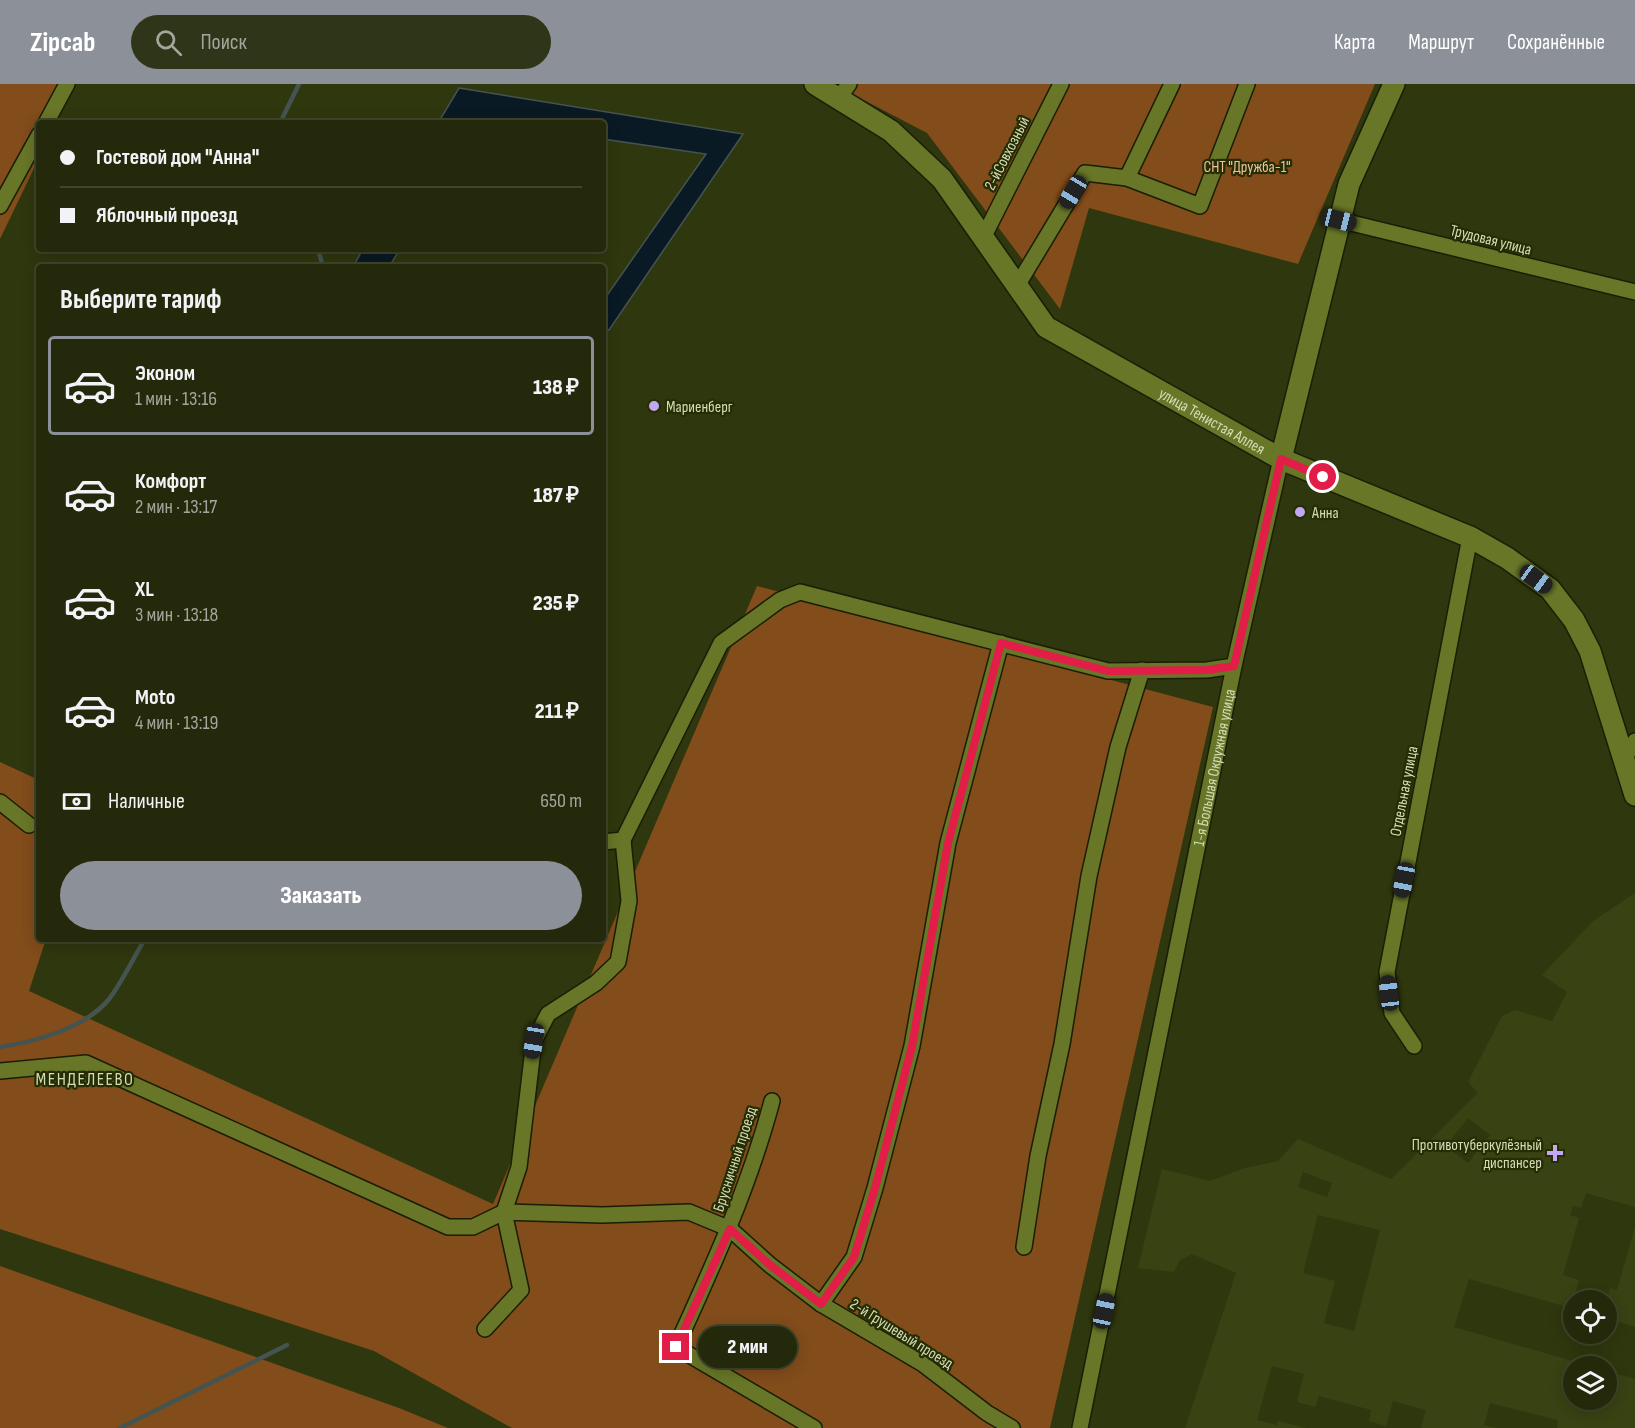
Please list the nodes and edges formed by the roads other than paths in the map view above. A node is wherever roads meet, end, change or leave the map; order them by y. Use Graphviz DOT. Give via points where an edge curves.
graph roads {
  1 [pos="67,84"];
  2 [pos="815,84"];
  3 [pos="1061,84"];
  4 [pos="1172,84"];
  5 [pos="1247,84"];
  6 [pos="1394,84"];
  7 [pos="844,91"];
  8 [pos="48,120"];
  9 [pos="36,140"];
  10 [pos="1127,178"];
  11 [pos="0,206"];
  12 [pos="1339,220"];
  13 [pos="983,238"];
  14 [pos="1017,286"];
  15 [pos="1635,292"];
  16 [pos="1281,459"];
  17 [pos="1470,537"];
  18 [pos="1001,643"];
  19 [pos="1234,666"];
  20 [pos="1142,670"];
  21 [pos="1635,741"];
  22 [pos="1623,761"];
  23 [pos="1635,795"];
  24 [pos="0,802"];
  25 [pos="29,825"];
  26 [pos="623,840"];
  27 [pos="606,842"];
  28 [pos="1414,1046"];
  29 [pos="0,1071"];
  30 [pos="772,1101"];
  31 [pos="504,1212"];
  32 [pos="730,1229"];
  33 [pos="1024,1247"];
  34 [pos="821,1304"];
  35 [pos="485,1329"];
  36 [pos="814,1428"];
  37 [pos="1012,1428"];
  38 [pos="1080,1428"];
  1 -- 8 [label="street"];
  2 -- 7 [label="main road, улица Тенистая Аллея"];
  3 -- 13 [label="street, 2-йСовхозный"];
  4 -- 10 [label="street"];
  5 -- 10 [label="street" via="1200,206"];
  6 -- 12 [label="main road, 1-я Большая Окружная улица" via="1348,184"];
  7 -- 13 [label="main road, улица Тенистая Аллея" via="942,179"];
  9 -- 11 [label="street"];
  10 -- 14 [label="street" via="1085,173"];
  12 -- 15 [label="street, Трудовая улица"];
  12 -- 16 [label="main road, 1-я Большая Окружная улица"];
  13 -- 14 [label="main road, улица Тенистая Аллея"];
  14 -- 16 [label="main road, улица Тенистая Аллея" via="1046,327"];
  16 -- 17 [label="main road, улица Тенистая Аллея"];
  16 -- 19 [label="street, 1-я Большая Окружная улица"];
  17 -- 22 [label="main road, улица Тенистая Аллея" via="1550,589 1574,620 1590,651"];
  17 -- 28 [label="street, Отдельная улица" via="1387,972 1392,1013"];
  18 -- 20 [label="street" via="1108,671"];
  18 -- 26 [label="street" via="800,592 780,600 721,643"];
  18 -- 34 [label="street" via="948,843 912,1046 875,1188 854,1257"];
  19 -- 20 [label="street"];
  19 -- 38 [label="street, 1-я Большая Окружная улица"];
  20 -- 33 [label="street" via="1118,747 1089,876"];
  21 -- 22 [label="street"];
  22 -- 23 [label="main road, улица Тенистая Аллея"];
  24 -- 25 [label="street"];
  26 -- 27 [label="street"];
  26 -- 31 [label="street" via="629,901 618,962 596,983 548,1014 534,1041 519,1167"];
  29 -- 31 [label="street" via="86,1063 448,1227 473,1227"];
  30 -- 32 [label="street, Брусничный проезд"];
  31 -- 32 [label="street, 2-й Грушевый проезд" via="689,1212"];
  31 -- 35 [label="street" via="520,1290"];
  32 -- 34 [label="street, 2-й Грушевый проезд"];
  32 -- 36 [label="street, Брусничный проезд" via="676,1347"];
  34 -- 37 [label="street, 2-й Грушевый проезд" via="923,1364"];
}
